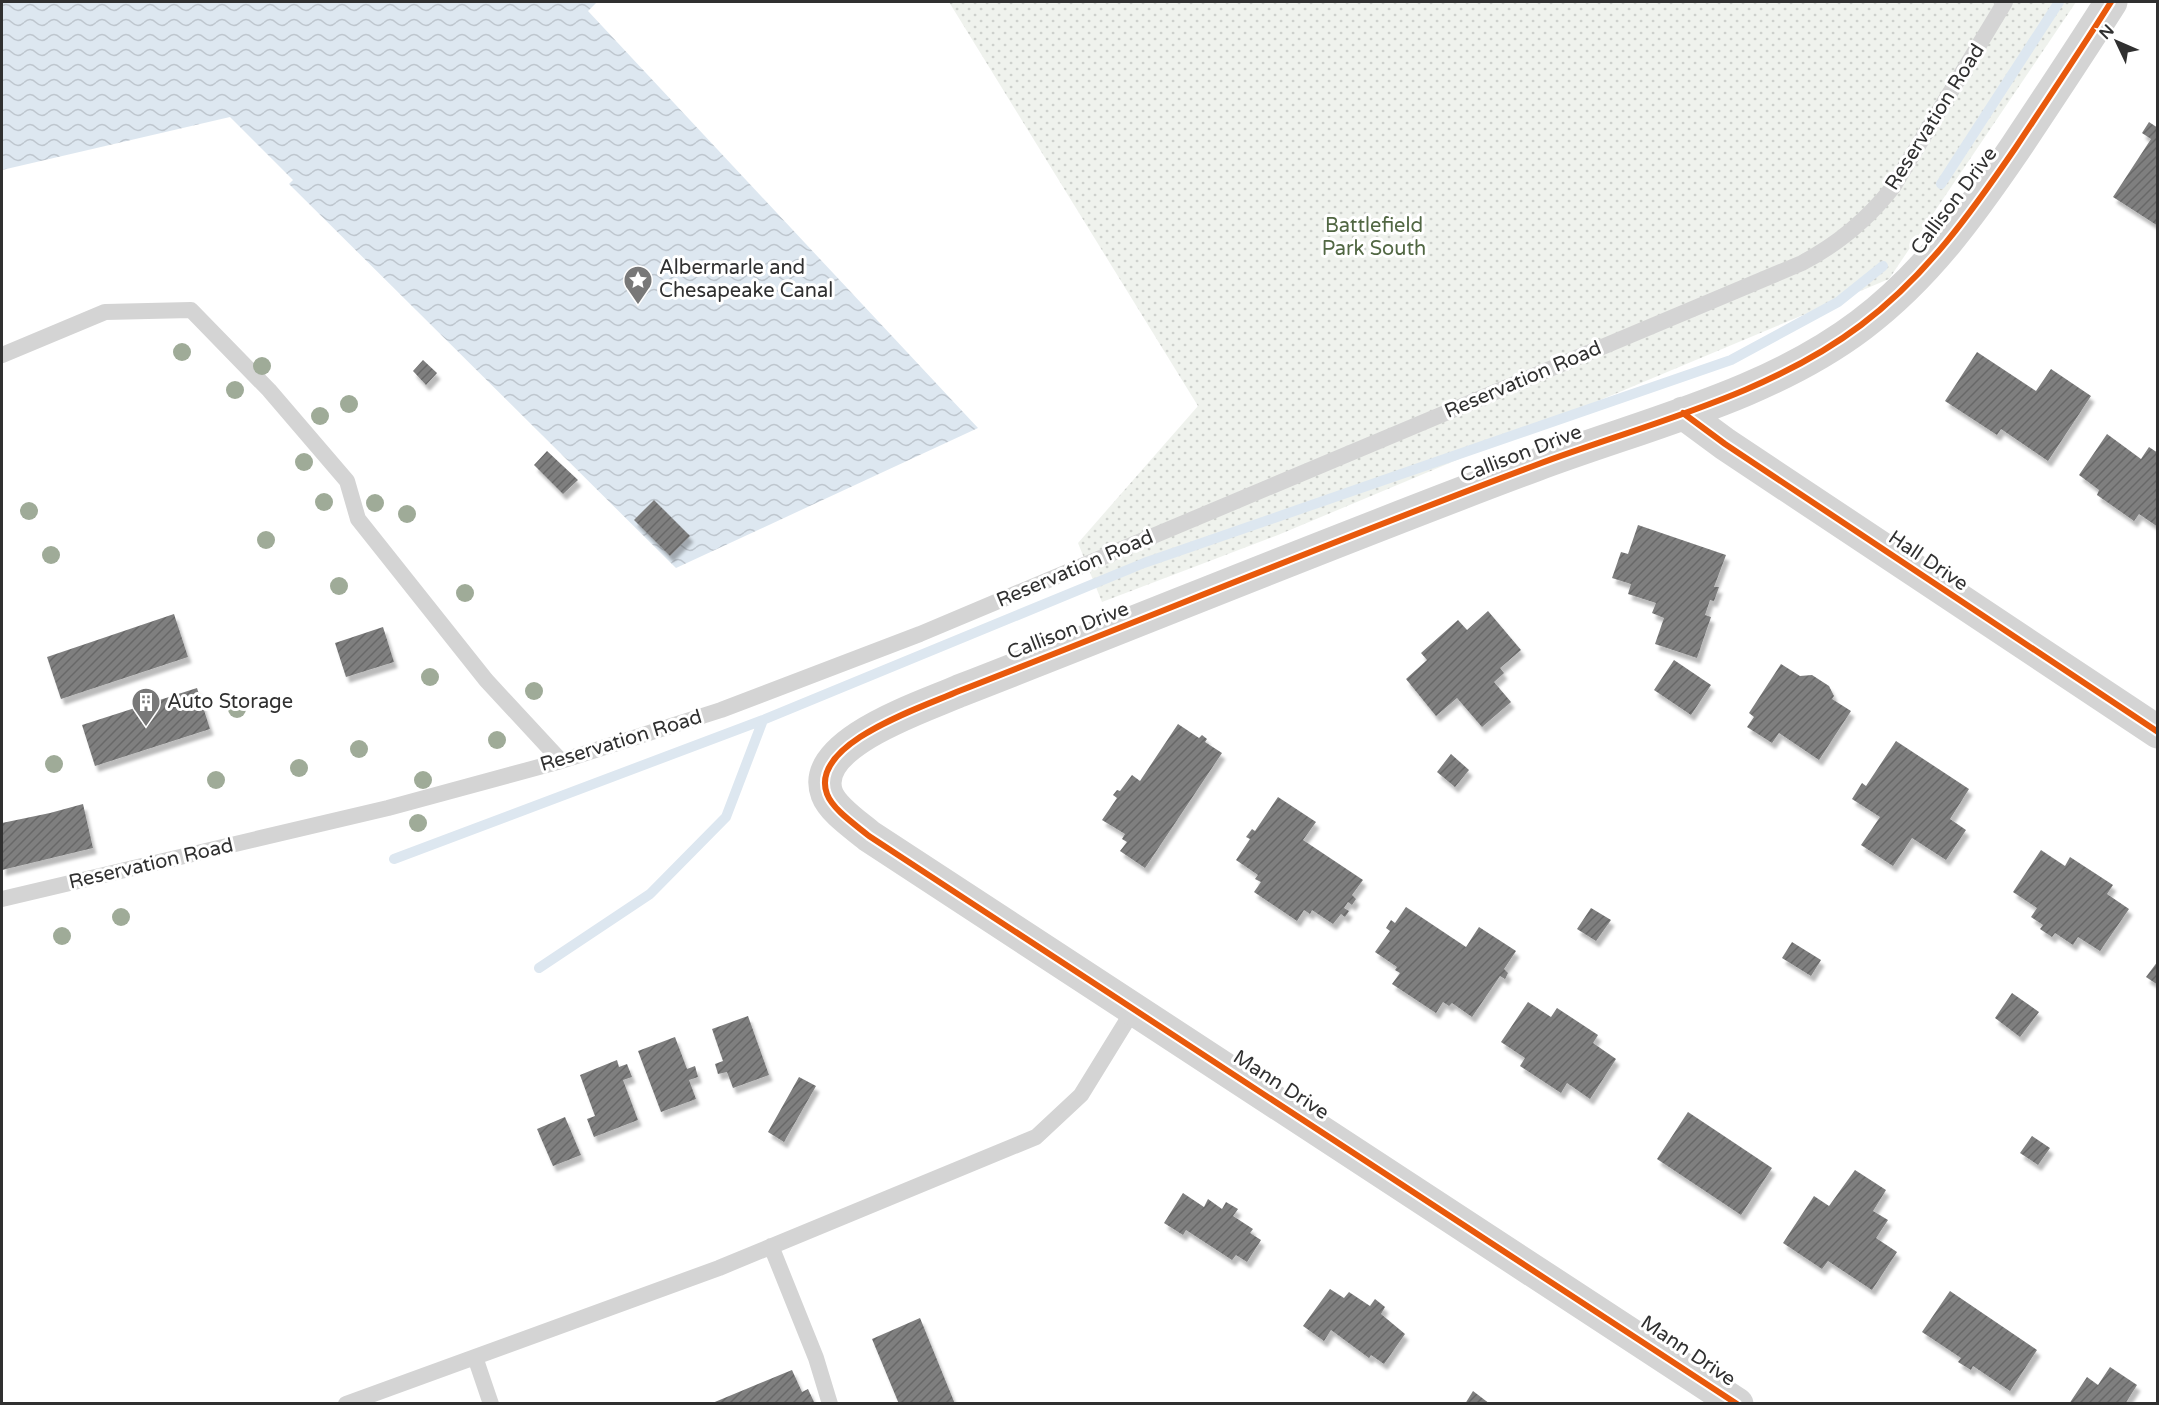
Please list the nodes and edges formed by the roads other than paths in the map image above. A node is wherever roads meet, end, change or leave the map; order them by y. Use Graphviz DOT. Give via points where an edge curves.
graph roads {
  1 [pos="2006,2"];
  2 [pos="2111,2"];
  3 [pos="2,355"];
  4 [pos="1683,413"];
  5 [pos="2157,732"];
  6 [pos="561,761"];
  7 [pos="825,780"];
  8 [pos="2,899"];
  9 [pos="1134,1009"];
  10 [pos="771,1246"];
  11 [pos="475,1357"];
  12 [pos="346,1404"];
  13 [pos="491,1404"];
  14 [pos="830,1404"];
  15 [pos="1737,1404"];
  1 -- 6 [label="lane, Reservation Road" via="1893,188 1874,212 1827,250 920,634 722,710"];
  2 -- 4 [label="street, Callison Drive" via="1984,194 1935,258 1886,304 1833,345 1729,396"];
  3 -- 6 [label="lane" via="105,312 192,310 269,390 347,481 358,519 486,680"];
  4 -- 5 [label="street, Hall Drive"];
  4 -- 7 [label="street, Callison Drive" via="1537,465 959,691 850,743 836,755"];
  6 -- 8 [label="lane, Reservation Road" via="388,808"];
  7 -- 9 [label="street, Mann Drive" via="830,800 869,836"];
  9 -- 10 [label="lane" via="1081,1095 1036,1137"];
  9 -- 15 [label="street, Mann Drive"];
  10 -- 11 [label="lane"];
  10 -- 14 [label="lane"];
  11 -- 12 [label="lane"];
  11 -- 13 [label="lane"];
}
